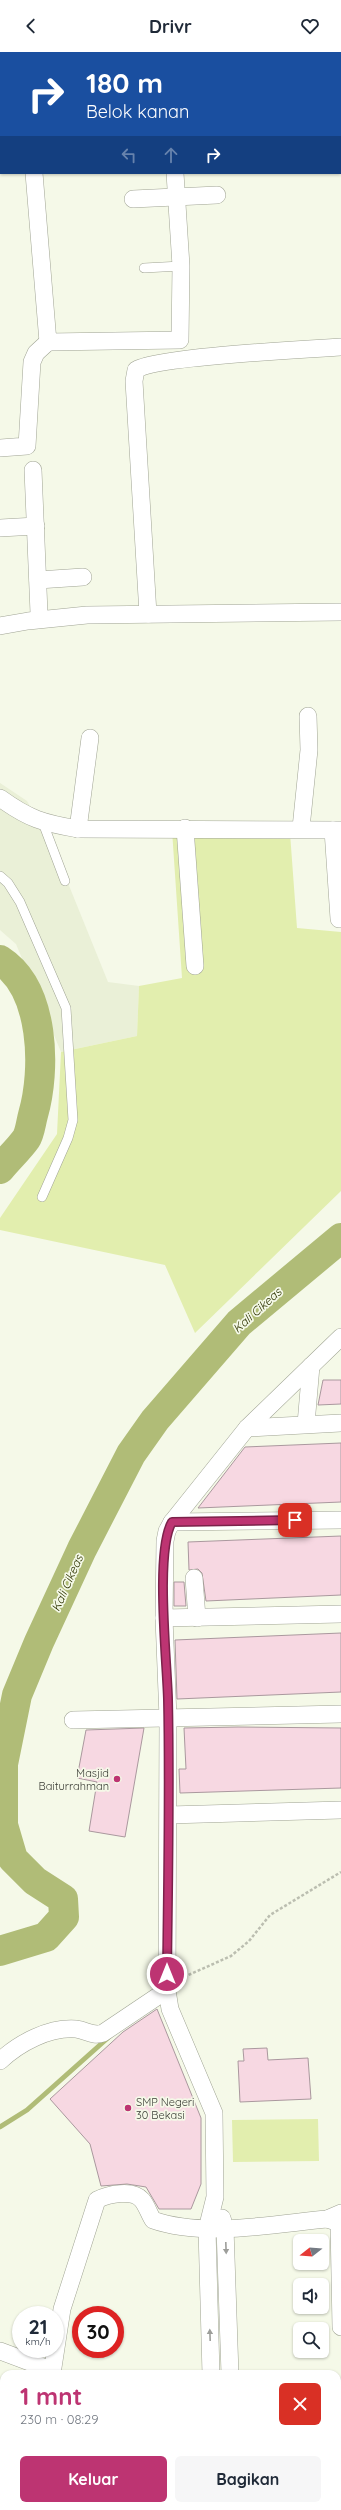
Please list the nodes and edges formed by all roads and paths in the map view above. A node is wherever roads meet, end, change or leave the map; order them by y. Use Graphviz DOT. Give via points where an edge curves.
graph roads {
  1 [pos="34,174"];
  2 [pos="175,174"];
  3 [pos="217,195"];
  4 [pos="176,197"];
  5 [pos="133,199"];
  6 [pos="181,266"];
  7 [pos="144,268"];
  8 [pos="180,340"];
  9 [pos="48,342"];
  10 [pos="341,347"];
  11 [pos="182,360"];
  12 [pos="0,448"];
  13 [pos="33,470"];
  14 [pos="36,526"];
  15 [pos="0,528"];
  16 [pos="83,577"];
  17 [pos="38,580"];
  18 [pos="39,612"];
  19 [pos="341,612"];
  20 [pos="148,614"];
  21 [pos="0,626"];
  22 [pos="308,716"];
  23 [pos="90,738"];
  24 [pos="0,798"];
  25 [pos="43,823"];
  26 [pos="185,828"];
  27 [pos="301,828"];
  28 [pos="78,829"];
  29 [pos="337,830"];
  30 [pos="0,876"];
  31 [pos="65,881"];
  32 [pos="339,920"];
  33 [pos="195,966"];
  34 [pos="42,1197"];
  35 [pos="341,1337"];
  36 [pos="311,1366"];
  37 [pos="341,1423"];
  38 [pos="306,1424"];
  39 [pos="247,1428"];
  40 [pos="341,1520"];
  41 [pos="172,1522"];
  42 [pos="194,1578"];
  43 [pos="341,1614"];
  44 [pos="164,1618"];
  45 [pos="197,1618"];
  46 [pos="341,1714"];
  47 [pos="168,1718"];
  48 [pos="73,1720"];
  49 [pos="341,1810"];
  50 [pos="168,1815"];
  51 [pos="341,1872"];
  52 [pos="167,1990"];
  53 [pos="0,2061"];
  54 [pos="215,2197"];
  55 [pos="337,2220"];
  56 [pos="225,2228"];
  57 [pos="207,2229"];
  58 [pos="341,2327"];
  59 [pos="0,2351"];
  60 [pos="47,2370"];
  61 [pos="52,2370"];
  62 [pos="211,2370"];
  63 [pos="230,2370"];
  1 -- 9 [label="street"];
  2 -- 4 [label="street"];
  3 -- 4 [label="street"];
  4 -- 5 [label="street"];
  4 -- 6 [label="street"];
  6 -- 7 [label="lane"];
  6 -- 8 [label="street"];
  8 -- 9 [label="street"];
  8 -- 11 [label="street"];
  9 -- 12 [label="street" via="36,353 32,362 27,446"];
  10 -- 11 [label="street"];
  11 -- 20 [label="street" via="145,365 134,374"];
  13 -- 14 [label="street"];
  14 -- 15 [label="street"];
  14 -- 17 [label="street"];
  16 -- 17 [label="street"];
  17 -- 18 [label="street"];
  19 -- 20 [label="street"];
  20 -- 21 [label="street" via="87,615"];
  22 -- 27 [label="street" via="308,750"];
  23 -- 28 [label="street"];
  24 -- 25 [label="street" via="18,811"];
  25 -- 28 [label="street"];
  25 -- 31 [label="lane"];
  26 -- 27 [label="street"];
  26 -- 28 [label="street"];
  26 -- 33 [label="street"];
  27 -- 29 [label="street"];
  29 -- 32 [label="street"];
  30 -- 34 [label="lane" via="8,883 20,902 66,1008 73,1120 68,1138"];
  35 -- 36 [label="street"];
  36 -- 38 [label="street"];
  36 -- 39 [label="street"];
  37 -- 38 [label="street"];
  38 -- 39 [label="street"];
  39 -- 41 [label="street"];
  40 -- 41 [label="street"];
  41 -- 44 [label="street" via="165,1541"];
  42 -- 45 [label="street"];
  43 -- 45 [label="street"];
  44 -- 45 [label="street"];
  44 -- 47 [label="street"];
  46 -- 47 [label="street"];
  47 -- 48 [label="street"];
  47 -- 50 [label="street"];
  49 -- 50 [label="street"];
  50 -- 52 [label="street"];
  51 -- 52 [label="path" via="270,1915 249,1941 231,1956 180,1978"];
  52 -- 53 [label="street" via="103,2033 94,2035 64,2029 32,2039 10,2051"];
  52 -- 54 [label="street" via="170,2009 214,2114"];
  54 -- 56 [label="street"];
  54 -- 57 [label="street"];
  55 -- 56 [label="street"];
  55 -- 58 [label="street"];
  56 -- 57 [label="street"];
  56 -- 63 [label="street, one-way"];
  57 -- 61 [label="street" via="153,2220 143,2201 136,2195 111,2194 97,2200 62,2309"];
  62 -- 57 [label="street, one-way"];
  59 -- 60 [label="street"];
}
